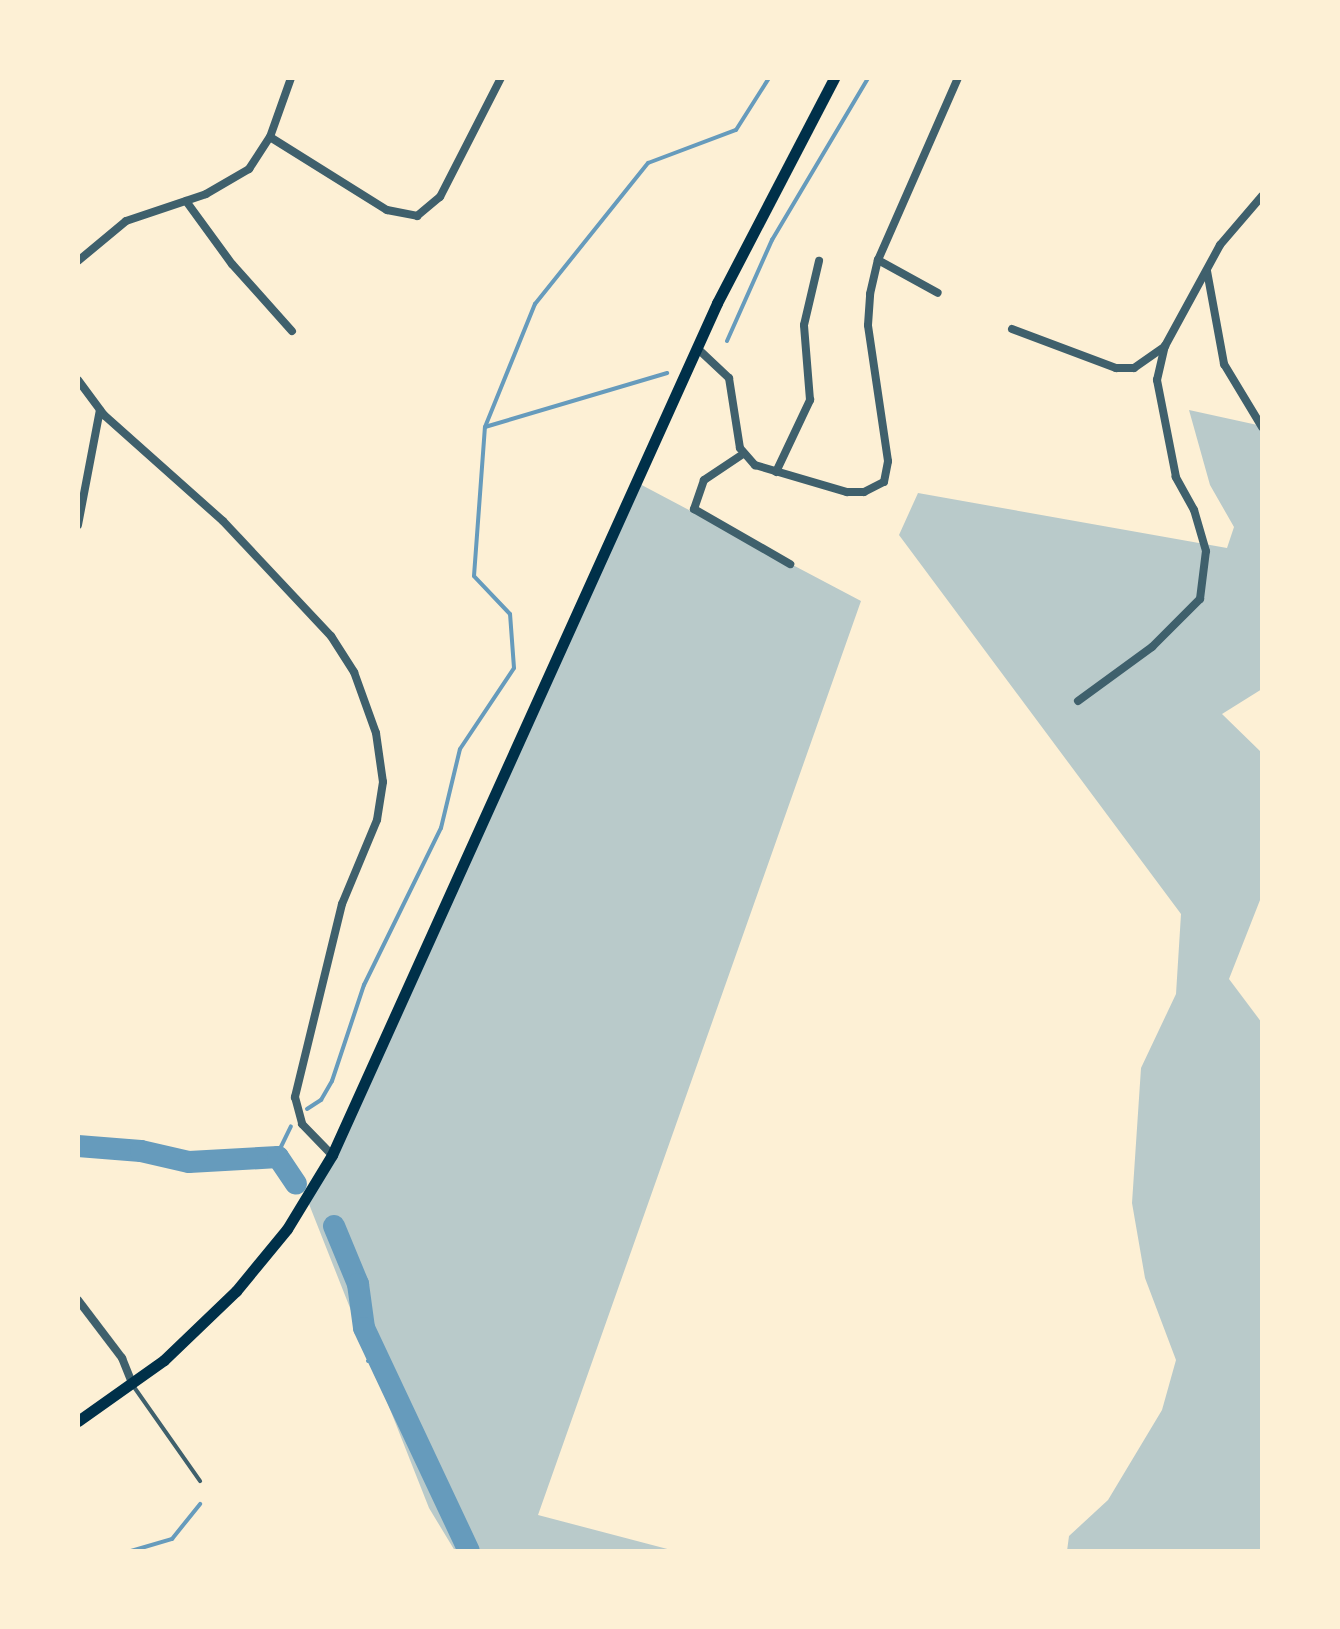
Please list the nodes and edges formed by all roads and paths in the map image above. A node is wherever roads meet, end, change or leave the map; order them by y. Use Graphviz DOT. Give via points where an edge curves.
graph roads {
  1 [pos="291,78"];
  2 [pos="501,78"];
  3 [pos="834,78"];
  4 [pos="958,78"];
  5 [pos="270,137"];
  6 [pos="1262,196"];
  7 [pos="186,201"];
  8 [pos="878,260"];
  9 [pos="78,261"];
  10 [pos="819,261"];
  11 [pos="1207,270"];
  12 [pos="938,293"];
  13 [pos="1012,329"];
  14 [pos="292,331"];
  15 [pos="1165,346"];
  16 [pos="697,348"];
  17 [pos="79,384"];
  18 [pos="100,410"];
  19 [pos="1262,427"];
  20 [pos="743,454"];
  21 [pos="776,472"];
  22 [pos="78,525"];
  23 [pos="790,564"];
  24 [pos="1078,701"];
  25 [pos="332,1155"];
  26 [pos="78,1300"];
  27 [pos="133,1385"];
  28 [pos="78,1421"];
  29 [pos="200,1481"];
  1 -- 5 [label="street"];
  2 -- 5 [label="street" via="440,197 417,216 387,210"];
  3 -- 16 [label="main road" via="766,202"];
  4 -- 8 [label="street"];
  5 -- 7 [label="street" via="240,177"];
  6 -- 11 [label="street" via="1236,221"];
  7 -- 9 [label="street" via="126,221"];
  7 -- 14 [label="street" via="232,264"];
  8 -- 12 [label="street"];
  8 -- 21 [label="street" via="868,325 886,477 877,488 855,493"];
  10 -- 21 [label="street" via="804,325 810,400"];
  11 -- 15 [label="street"];
  11 -- 19 [label="street" via="1224,364"];
  13 -- 15 [label="street" via="1116,368 1134,368"];
  15 -- 24 [label="street" via="1157,396 1176,477 1194,510 1206,551 1200,599 1152,647"];
  16 -- 20 [label="street" via="729,378"];
  16 -- 25 [label="main road"];
  17 -- 18 [label="street"];
  18 -- 22 [label="street"];
  18 -- 25 [label="street" via="223,521 323,627 354,672 376,733 383,782 377,820 342,904 295,1097 298,1119"];
  20 -- 21 [label="street"];
  20 -- 23 [label="street" via="704,480 694,509"];
  25 -- 27 [label="main road" via="287,1229 236,1291"];
  26 -- 27 [label="street" via="122,1358"];
  27 -- 28 [label="main road"];
  27 -- 29 [label="lane"];
}
